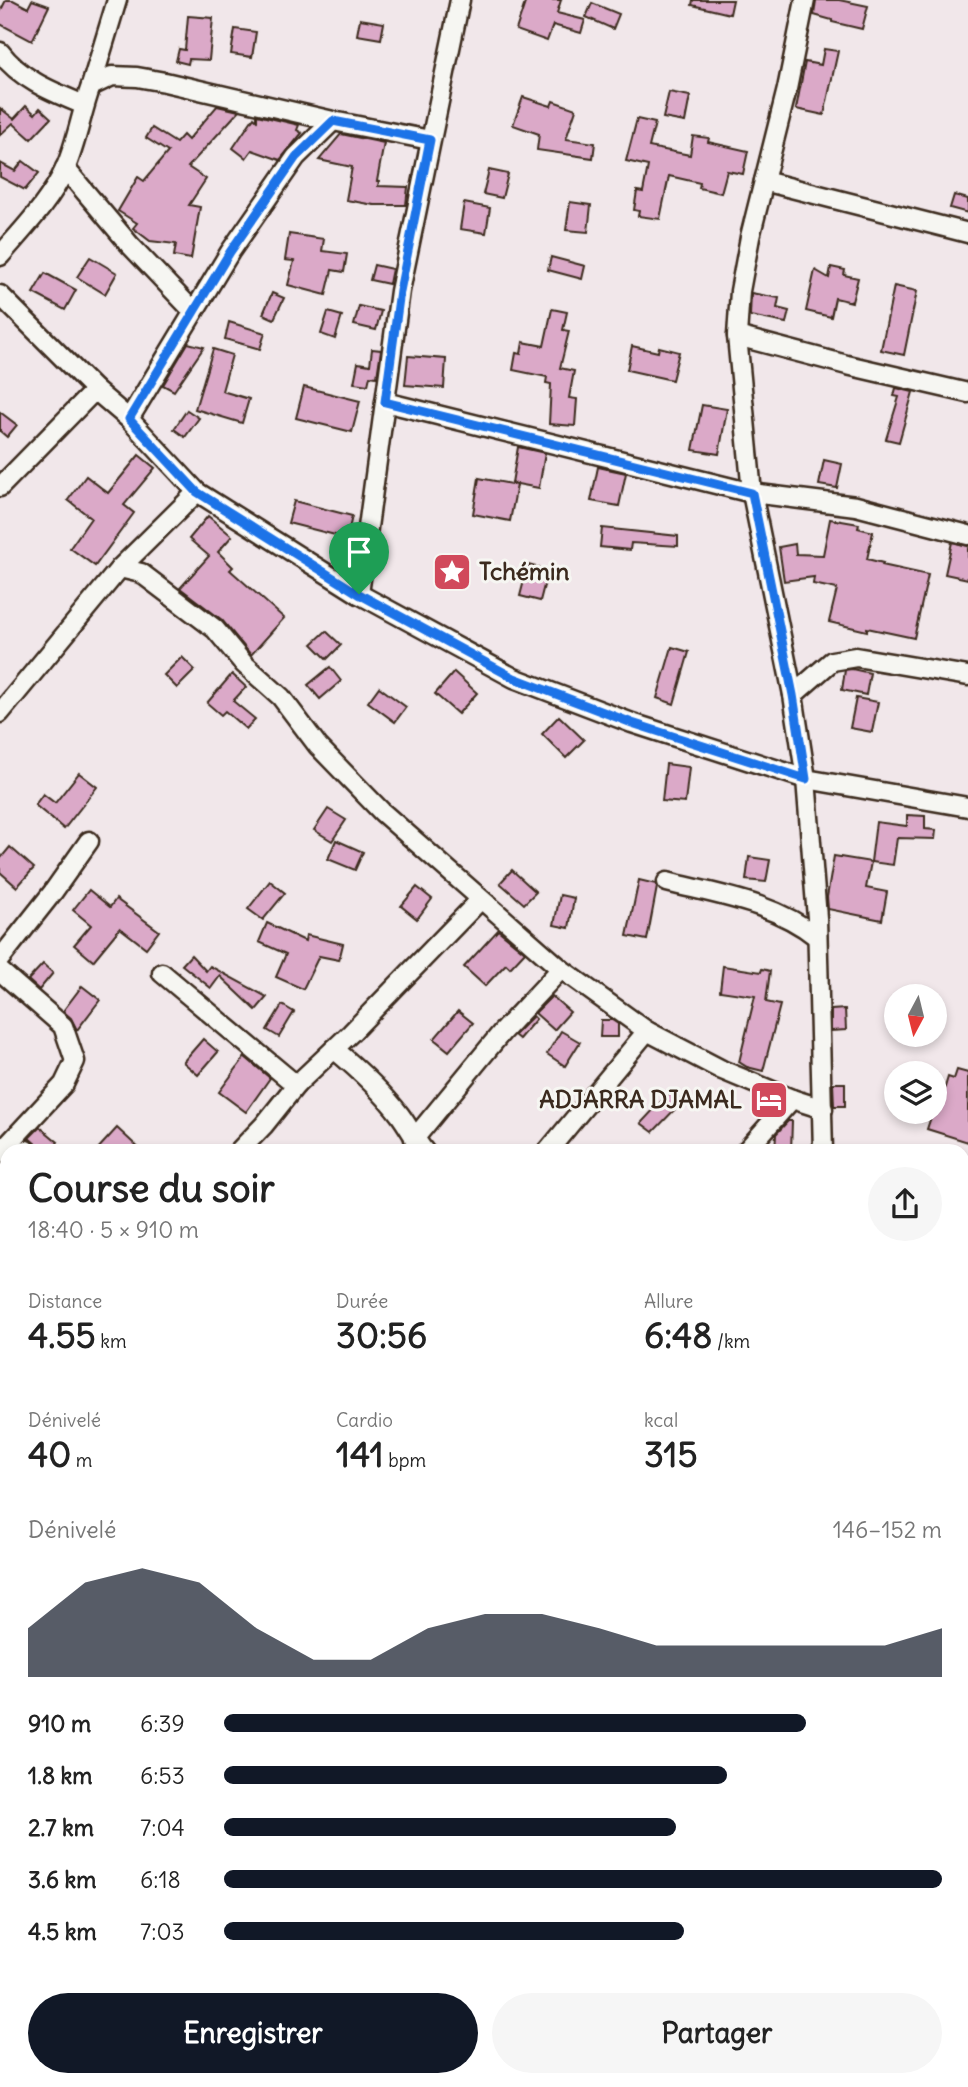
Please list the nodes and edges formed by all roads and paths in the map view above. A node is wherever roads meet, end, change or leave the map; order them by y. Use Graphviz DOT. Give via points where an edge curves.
graph roads {
  1 [pos="117,0"];
  2 [pos="460,0"];
  3 [pos="805,0"];
  4 [pos="0,52"];
  5 [pos="91,86"];
  6 [pos="83,106"];
  7 [pos="333,121"];
  8 [pos="430,140"];
  9 [pos="65,168"];
  10 [pos="764,181"];
  11 [pos="968,233"];
  12 [pos="0,256"];
  13 [pos="0,295"];
  14 [pos="193,311"];
  15 [pos="737,336"];
  16 [pos="95,390"];
  17 [pos="968,393"];
  18 [pos="385,402"];
  19 [pos="129,419"];
  20 [pos="0,487"];
  21 [pos="197,492"];
  22 [pos="752,493"];
  23 [pos="968,535"];
  24 [pos="120,568"];
  25 [pos="359,594"];
  26 [pos="968,676"];
  27 [pos="793,695"];
  28 [pos="0,713"];
  29 [pos="806,779"];
  30 [pos="968,807"];
  31 [pos="89,841"];
  32 [pos="667,881"];
  33 [pos="480,900"];
  34 [pos="817,937"];
  35 [pos="0,959"];
  36 [pos="561,969"];
  37 [pos="0,971"];
  38 [pos="162,973"];
  39 [pos="647,1031"];
  40 [pos="334,1049"];
  41 [pos="296,1085"];
  42 [pos="792,1099"];
  43 [pos="823,1109"];
  44 [pos="8,1144"];
  45 [pos="245,1144"];
  46 [pos="418,1144"];
  47 [pos="420,1144"];
  48 [pos="554,1144"];
  49 [pos="752,1144"];
  50 [pos="823,1144"];
  1 -- 5 [label="street"];
  2 -- 8 [label="street"];
  3 -- 10 [label="street"];
  4 -- 6 [label="street" via="30,80"];
  5 -- 6 [label="street"];
  5 -- 7 [label="street" via="112,76 137,77"];
  6 -- 9 [label="street"];
  7 -- 8 [label="street"];
  7 -- 14 [label="street" via="296,157"];
  8 -- 18 [label="street" via="400,291"];
  9 -- 12 [label="street" via="51,195"];
  9 -- 14 [label="street"];
  10 -- 11 [label="street"];
  10 -- 15 [label="street" via="740,291"];
  13 -- 16 [label="street"];
  14 -- 19 [label="street"];
  15 -- 17 [label="street"];
  15 -- 22 [label="street"];
  16 -- 19 [label="street"];
  16 -- 20 [label="street"];
  18 -- 22 [label="street"];
  18 -- 25 [label="street"];
  19 -- 21 [label="street"];
  21 -- 24 [label="street"];
  21 -- 25 [label="street"];
  22 -- 23 [label="street" via="856,506"];
  22 -- 27 [label="street"];
  24 -- 28 [label="street"];
  24 -- 33 [label="street" via="141,573 215,629 244,664 281,697 318,746"];
  25 -- 29 [label="street" via="514,678 632,723"];
  26 -- 27 [label="street" via="856,657 832,661"];
  27 -- 29 [label="street"];
  29 -- 30 [label="street"];
  29 -- 34 [label="street"];
  31 -- 35 [label="street"];
  32 -- 34 [label="street" via="761,906"];
  33 -- 36 [label="street"];
  33 -- 40 [label="street"];
  34 -- 43 [label="street"];
  36 -- 39 [label="street"];
  36 -- 47 [label="street" via="502,1032"];
  37 -- 44 [label="street" via="63,1026 75,1061 64,1084"];
  38 -- 41 [label="street"];
  39 -- 42 [label="street"];
  39 -- 48 [label="street"];
  40 -- 41 [label="street"];
  40 -- 46 [label="street" via="369,1078"];
  41 -- 45 [label="street"];
  42 -- 43 [label="street"];
  42 -- 49 [label="street"];
  43 -- 50 [label="street"];
}
